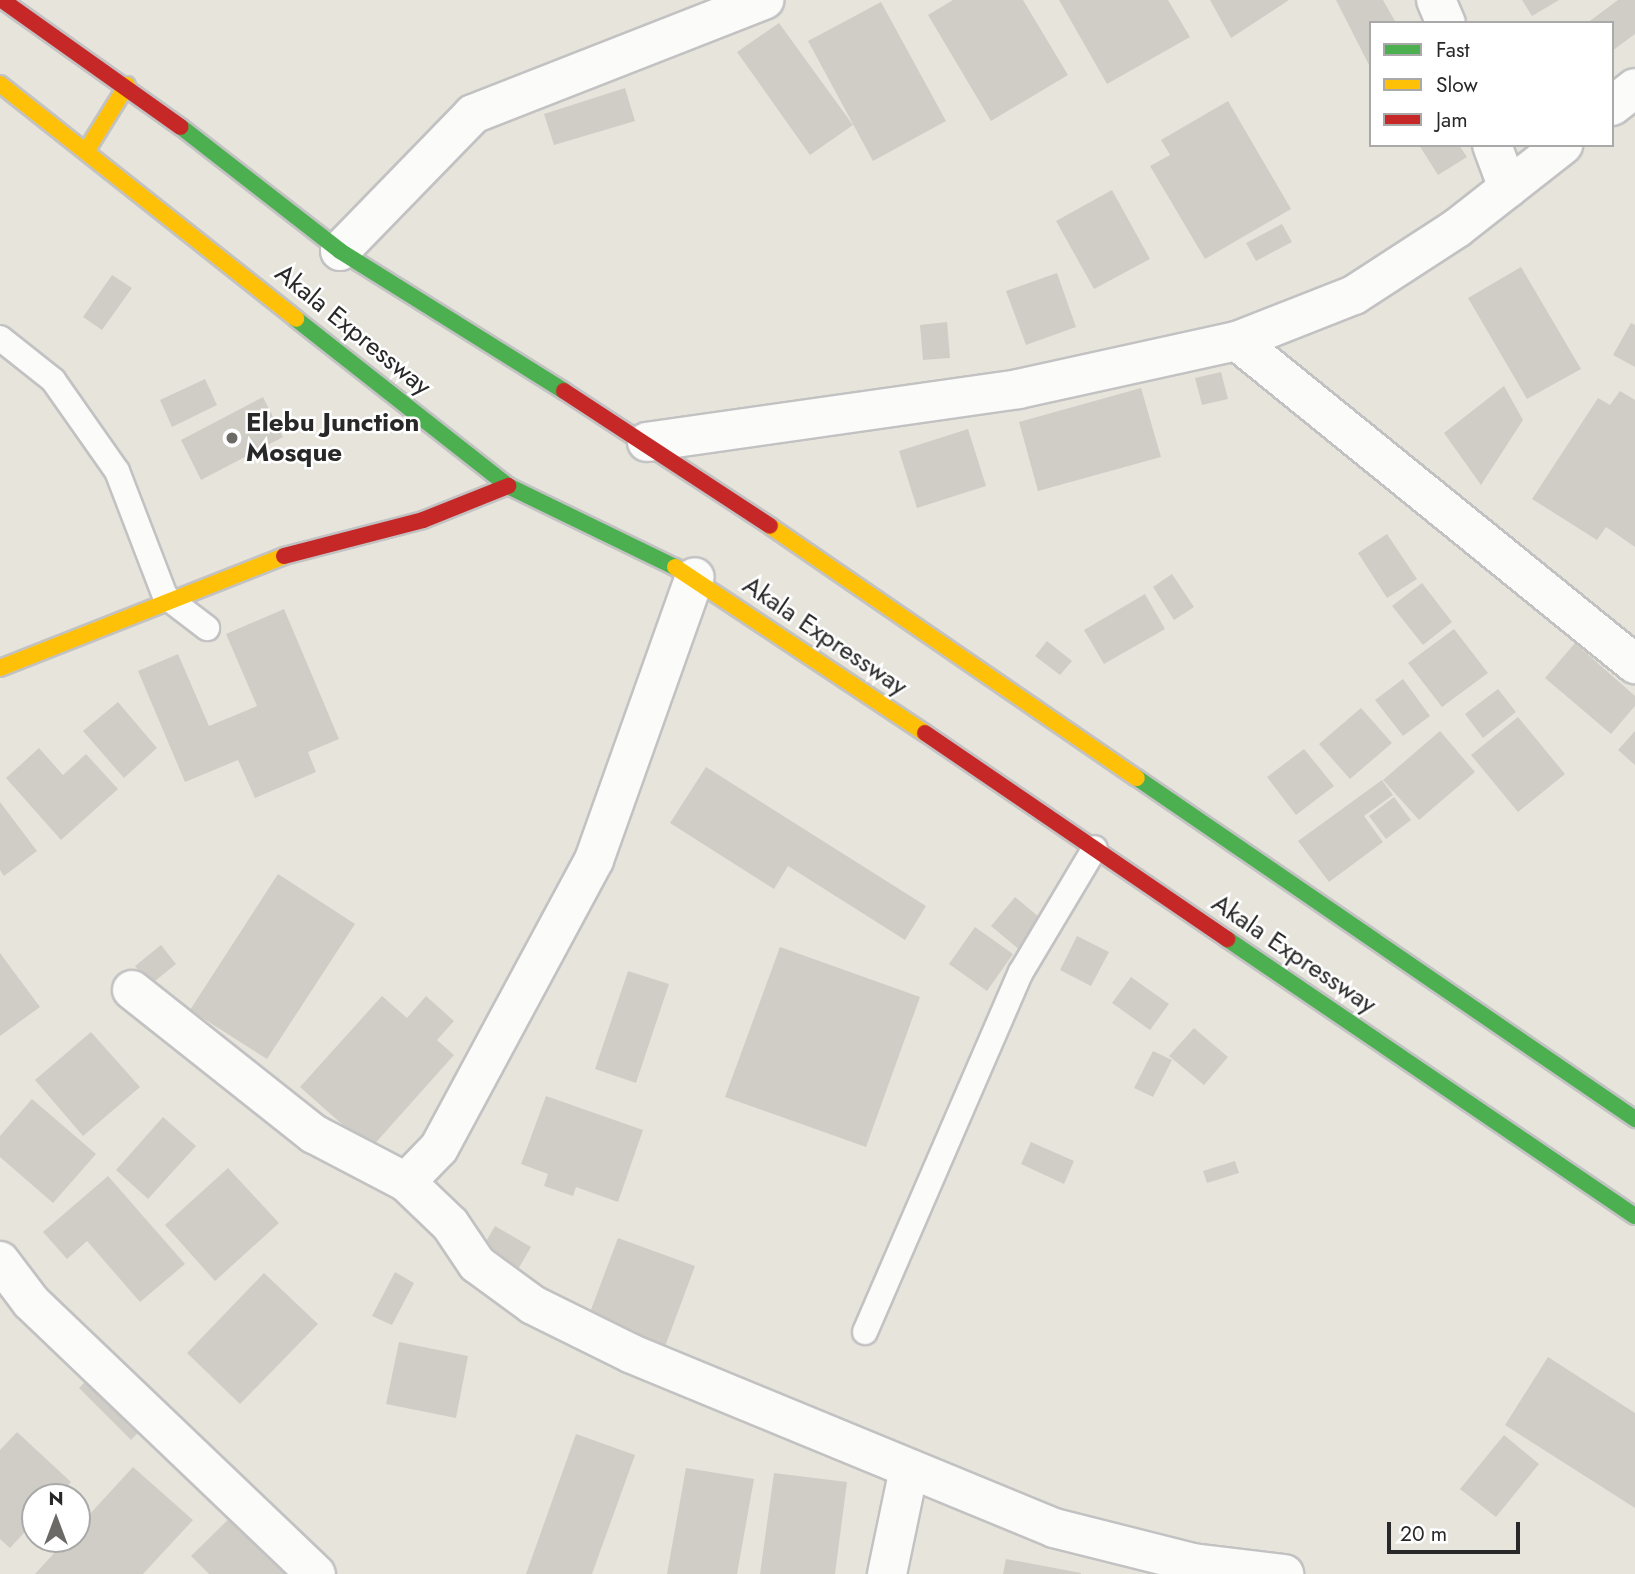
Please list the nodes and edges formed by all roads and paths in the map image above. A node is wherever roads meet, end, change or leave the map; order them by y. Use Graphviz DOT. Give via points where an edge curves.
graph roads {
  1 [pos="2,0"];
  2 [pos="764,0"];
  3 [pos="1436,0"];
  4 [pos="1445,21"];
  5 [pos="0,85"];
  6 [pos="127,85"];
  7 [pos="1635,88"];
  8 [pos="1614,104"];
  9 [pos="1493,147"];
  10 [pos="1560,147"];
  11 [pos="88,148"];
  12 [pos="1508,188"];
  13 [pos="340,251"];
  14 [pos="0,338"];
  15 [pos="1237,341"];
  16 [pos="647,442"];
  17 [pos="508,486"];
  18 [pos="695,577"];
  19 [pos="165,596"];
  20 [pos="207,628"];
  21 [pos="1635,664"];
  22 [pos="0,668"];
  23 [pos="1096,848"];
  24 [pos="132,990"];
  25 [pos="1635,1119"];
  26 [pos="406,1182"];
  27 [pos="1635,1216"];
  28 [pos="0,1261"];
  29 [pos="865,1332"];
  30 [pos="909,1469"];
  31 [pos="316,1574"];
  32 [pos="887,1574"];
  33 [pos="1284,1574"];
  1 -- 6 [label="main road, Akala Expressway"];
  2 -- 13 [label="street" via="472,114"];
  3 -- 4 [label="street"];
  5 -- 11 [label="main road, Akala Expressway"];
  6 -- 11 [label="main road"];
  6 -- 13 [label="main road, Akala Expressway"];
  7 -- 8 [label="street"];
  9 -- 12 [label="street"];
  10 -- 12 [label="street"];
  11 -- 17 [label="main road, Akala Expressway"];
  12 -- 15 [label="street" via="1354,295"];
  13 -- 16 [label="main road, Akala Expressway"];
  14 -- 19 [label="lane" via="53,380 117,471"];
  15 -- 16 [label="street" via="1018,389"];
  15 -- 21 [label="street"];
  16 -- 25 [label="main road, Akala Expressway"];
  17 -- 18 [label="main road, Akala Expressway"];
  17 -- 19 [label="main road" via="424,520 248,565"];
  18 -- 23 [label="main road, Akala Expressway"];
  18 -- 26 [label="street" via="594,860 439,1147"];
  19 -- 20 [label="lane"];
  19 -- 22 [label="main road"];
  23 -- 27 [label="main road, Akala Expressway"];
  23 -- 29 [label="lane" via="1021,972"];
  24 -- 26 [label="street" via="313,1134"];
  26 -- 30 [label="street" via="450,1224 477,1264 533,1305"];
  28 -- 31 [label="street" via="31,1302"];
  30 -- 32 [label="street"];
  30 -- 33 [label="street" via="1054,1528 1193,1563"];
}
